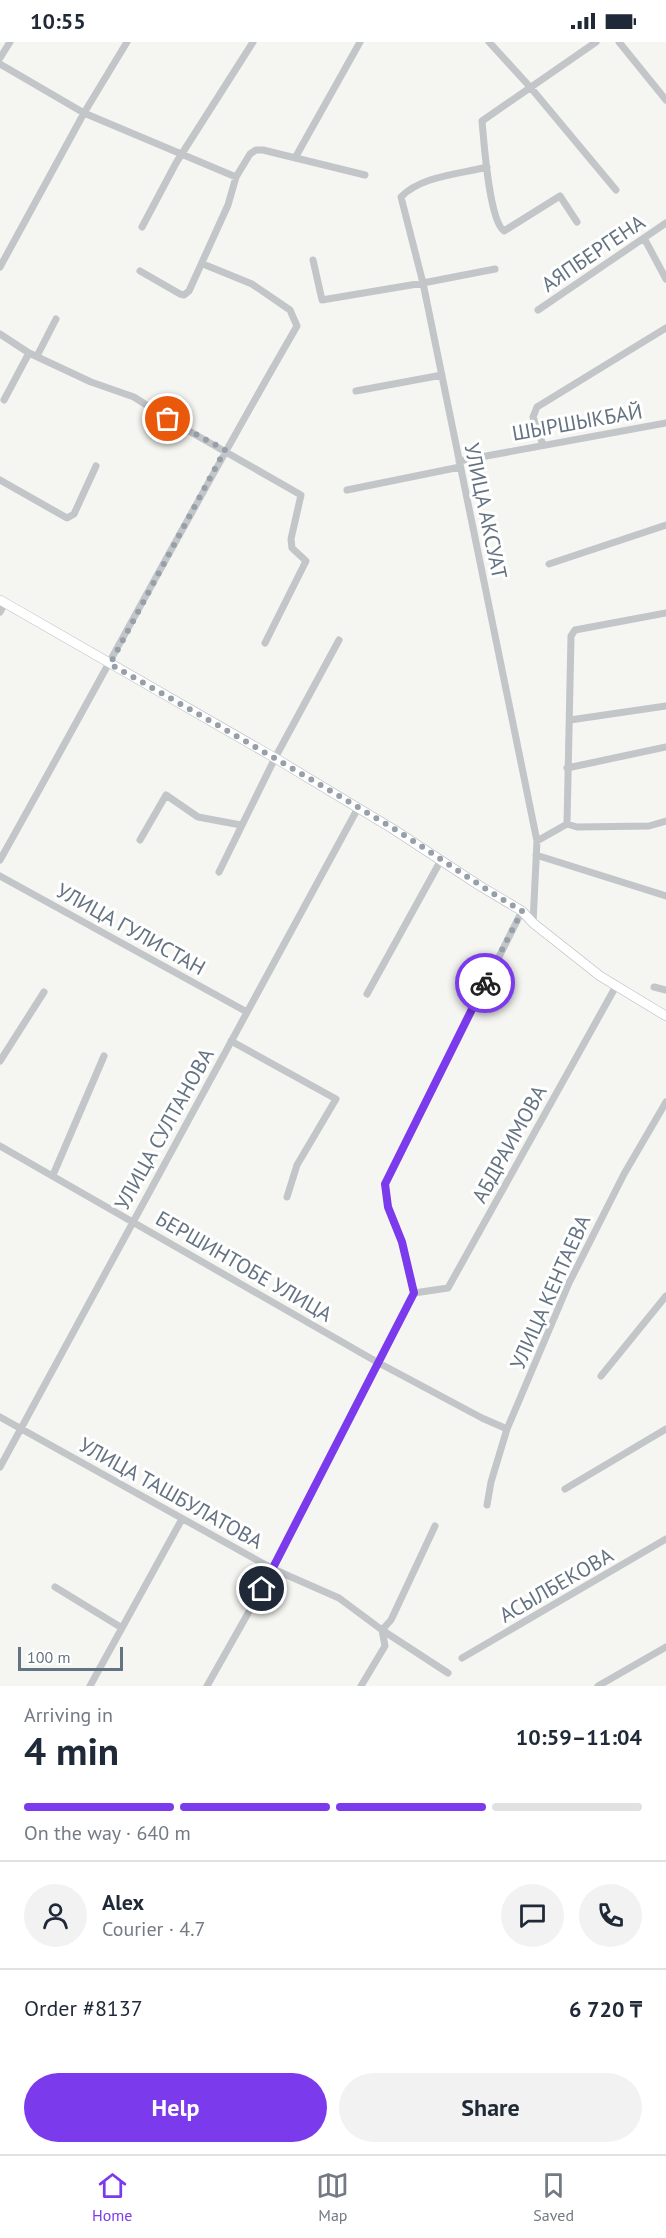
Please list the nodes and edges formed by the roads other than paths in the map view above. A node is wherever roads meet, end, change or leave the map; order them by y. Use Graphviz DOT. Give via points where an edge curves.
graph roads {
  1 [pos="10,42"];
  2 [pos="127,42"];
  3 [pos="253,42"];
  4 [pos="360,42"];
  5 [pos="489,42"];
  6 [pos="596,42"];
  7 [pos="620,42"];
  8 [pos="0,58"];
  9 [pos="0,64"];
  10 [pos="531,88"];
  11 [pos="666,100"];
  12 [pos="84,113"];
  13 [pos="182,154"];
  14 [pos="295,158"];
  15 [pos="487,167"];
  16 [pos="365,175"];
  17 [pos="236,177"];
  18 [pos="616,190"];
  19 [pos="577,222"];
  20 [pos="666,223"];
  21 [pos="142,227"];
  22 [pos="644,238"];
  23 [pos="313,260"];
  24 [pos="203,264"];
  25 [pos="0,267"];
  26 [pos="495,269"];
  27 [pos="140,271"];
  28 [pos="666,279"];
  29 [pos="423,284"];
  30 [pos="538,310"];
  31 [pos="56,319"];
  32 [pos="666,328"];
  33 [pos="0,334"];
  34 [pos="29,352"];
  35 [pos="37,357"];
  36 [pos="442,375"];
  37 [pos="356,391"];
  38 [pos="4,400"];
  39 [pos="666,423"];
  40 [pos="543,446"];
  41 [pos="225,450"];
  42 [pos="460,464"];
  43 [pos="96,466"];
  44 [pos="0,480"];
  45 [pos="347,490"];
  46 [pos="666,525"];
  47 [pos="549,564"];
  48 [pos="2,601"];
  49 [pos="0,612"];
  50 [pos="666,613"];
  51 [pos="339,640"];
  52 [pos="265,644"];
  53 [pos="110,664"];
  54 [pos="666,706"];
  55 [pos="570,720"];
  56 [pos="666,747"];
  57 [pos="275,758"];
  58 [pos="567,768"];
  59 [pos="358,808"];
  60 [pos="666,821"];
  61 [pos="567,824"];
  62 [pos="241,825"];
  63 [pos="140,840"];
  64 [pos="537,841"];
  65 [pos="536,855"];
  66 [pos="0,860"];
  67 [pos="441,860"];
  68 [pos="219,872"];
  69 [pos="0,876"];
  70 [pos="666,896"];
  71 [pos="522,911"];
  72 [pos="533,923"];
  73 [pos="616,986"];
  74 [pos="654,987"];
  75 [pos="666,990"];
  76 [pos="44,992"];
  77 [pos="367,994"];
  78 [pos="247,1012"];
  79 [pos="666,1016"];
  80 [pos="231,1041"];
  81 [pos="104,1056"];
  82 [pos="0,1060"];
  83 [pos="666,1102"];
  84 [pos="0,1146"];
  85 [pos="53,1175"];
  86 [pos="287,1197"];
  87 [pos="133,1220"];
  88 [pos="414,1293"];
  89 [pos="666,1296"];
  90 [pos="377,1362"];
  91 [pos="601,1376"];
  92 [pos="0,1417"];
  93 [pos="21,1429"];
  94 [pos="507,1429"];
  95 [pos="666,1430"];
  96 [pos="0,1467"];
  97 [pos="565,1489"];
  98 [pos="487,1505"];
  99 [pos="182,1519"];
  100 [pos="435,1526"];
  101 [pos="666,1539"];
  102 [pos="273,1569"];
  103 [pos="55,1587"];
  104 [pos="122,1628"];
  105 [pos="381,1630"];
  106 [pos="666,1647"];
  107 [pos="462,1658"];
  108 [pos="448,1673"];
  109 [pos="90,1686"];
  110 [pos="207,1686"];
  111 [pos="361,1686"];
  112 [pos="598,1686"];
  1 -- 8 [label="street"];
  2 -- 12 [label="street"];
  3 -- 13 [label="street"];
  4 -- 14 [label="street"];
  5 -- 10 [label="street"];
  6 -- 10 [label="street"];
  7 -- 11 [label="street"];
  9 -- 12 [label="street"];
  10 -- 15 [label="street" via="482,121"];
  10 -- 18 [label="street"];
  12 -- 13 [label="street"];
  12 -- 25 [label="street"];
  13 -- 17 [label="street"];
  13 -- 21 [label="street"];
  14 -- 16 [label="street"];
  14 -- 17 [label="street" via="256,150"];
  15 -- 19 [label="street" via="492,200 504,231 560,196"];
  15 -- 29 [label="street, УЛИЦА АКСУАТ" via="431,180 409,189 401,197"];
  17 -- 24 [label="street"];
  20 -- 22 [label="street, АЯПБЕРГЕНА"];
  22 -- 28 [label="street"];
  22 -- 30 [label="street, АЯПБЕРГЕНА"];
  23 -- 29 [label="street" via="322,300"];
  24 -- 27 [label="street" via="184,295"];
  24 -- 41 [label="street" via="252,284 290,310 297,326"];
  26 -- 29 [label="street"];
  29 -- 36 [label="street, УЛИЦА АКСУАТ"];
  31 -- 35 [label="street"];
  32 -- 40 [label="street" via="537,407 533,417"];
  33 -- 34 [label="street"];
  34 -- 35 [label="street"];
  34 -- 38 [label="street"];
  35 -- 41 [label="street" via="134,397"];
  36 -- 37 [label="street"];
  36 -- 42 [label="street, УЛИЦА АКСУАТ"];
  39 -- 40 [label="street, ШЫРШЫКБАЙ"];
  40 -- 42 [label="street, ШЫРШЫКБАЙ"];
  41 -- 52 [label="street" via="301,495 291,539 292,548 306,561"];
  41 -- 53 [label="street"];
  42 -- 45 [label="street, ШЫРШЫКБАЙ"];
  42 -- 64 [label="street, УЛИЦА АКСУАТ"];
  43 -- 44 [label="street" via="75,514 67,518"];
  46 -- 47 [label="street"];
  48 -- 49 [label="street"];
  48 -- 53 [label="main road"];
  50 -- 55 [label="street" via="575,630 571,636"];
  51 -- 57 [label="street"];
  53 -- 57 [label="main road"];
  53 -- 66 [label="street"];
  54 -- 55 [label="street"];
  55 -- 58 [label="street"];
  56 -- 58 [label="street"];
  57 -- 59 [label="main road"];
  57 -- 62 [label="street"];
  58 -- 61 [label="street"];
  59 -- 67 [label="main road"];
  59 -- 78 [label="street, УЛИЦА СУЛТАНОВА"];
  60 -- 61 [label="street" via="649,826"];
  61 -- 64 [label="street"];
  62 -- 63 [label="street" via="198,816 166,795"];
  62 -- 68 [label="street"];
  64 -- 65 [label="street, УЛИЦА АКСУАТ"];
  65 -- 70 [label="street"];
  65 -- 72 [label="street, УЛИЦА АКСУАТ"];
  67 -- 71 [label="main road"];
  67 -- 77 [label="street"];
  69 -- 78 [label="street, УЛИЦА ГУЛИСТАН"];
  71 -- 72 [label="main road"];
  71 -- 88 [label="street" via="385,1184 388,1207 402,1242"];
  72 -- 73 [label="main road"];
  73 -- 79 [label="main road"];
  73 -- 88 [label="street, АБДРАИМОВА" via="448,1288"];
  74 -- 75 [label="street"];
  76 -- 82 [label="street"];
  78 -- 80 [label="street, УЛИЦА СУЛТАНОВА"];
  80 -- 86 [label="street" via="336,1099 297,1165"];
  80 -- 87 [label="street, УЛИЦА СУЛТАНОВА"];
  81 -- 85 [label="street"];
  83 -- 94 [label="street, УЛИЦА КЕНТАЕВА" via="624,1174 569,1283"];
  84 -- 85 [label="street, БЕРШИНТОБЕ УЛИЦА"];
  85 -- 87 [label="street, БЕРШИНТОБЕ УЛИЦА"];
  87 -- 90 [label="street, БЕРШИНТОБЕ УЛИЦА"];
  87 -- 93 [label="street, УЛИЦА СУЛТАНОВА"];
  88 -- 90 [label="street"];
  89 -- 91 [label="street"];
  90 -- 94 [label="street, БЕРШИНТОБЕ УЛИЦА"];
  90 -- 102 [label="street"];
  92 -- 93 [label="street, УЛИЦА ТАШБУЛАТОВА"];
  93 -- 96 [label="street, УЛИЦА СУЛТАНОВА"];
  93 -- 99 [label="street, УЛИЦА ТАШБУЛАТОВА"];
  94 -- 98 [label="street, УЛИЦА КЕНТАЕВА"];
  95 -- 97 [label="street"];
  99 -- 102 [label="street, УЛИЦА ТАШБУЛАТОВА"];
  99 -- 104 [label="street"];
  100 -- 105 [label="street" via="391,1620"];
  101 -- 107 [label="street, АСЫЛБЕКОВА"];
  102 -- 105 [label="street, УЛИЦА ТАШБУЛАТОВА" via="339,1598"];
  102 -- 110 [label="street"];
  103 -- 104 [label="street"];
  104 -- 109 [label="street"];
  105 -- 108 [label="street, УЛИЦА ТАШБУЛАТОВА"];
  105 -- 111 [label="street" via="385,1646"];
  106 -- 112 [label="street"];
}
